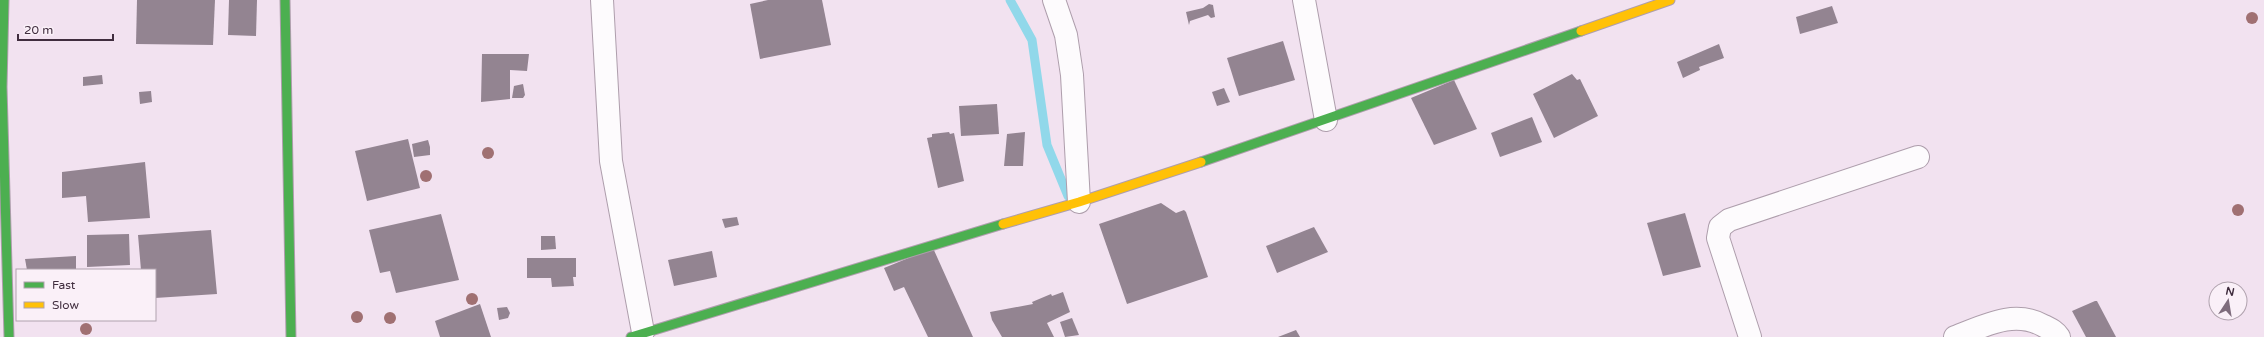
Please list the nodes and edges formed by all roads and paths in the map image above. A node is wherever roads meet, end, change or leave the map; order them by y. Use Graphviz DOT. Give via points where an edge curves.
graph roads {
  1 [pos="4,0"];
  2 [pos="285,0"];
  3 [pos="602,0"];
  4 [pos="1054,0"];
  5 [pos="1304,0"];
  6 [pos="1670,0"];
  7 [pos="1326,120"];
  8 [pos="1918,157"];
  9 [pos="1079,202"];
  10 [pos="637,335"];
  11 [pos="9,337"];
  12 [pos="292,337"];
  13 [pos="1750,337"];
  14 [pos="1955,337"];
  15 [pos="2059,337"];
  1 -- 11 [label="street" via="2,87"];
  2 -- 12 [label="street"];
  3 -- 10 [label="street" via="611,161"];
  4 -- 9 [label="street" via="1066,36 1072,75"];
  5 -- 7 [label="street"];
  6 -- 7 [label="street"];
  7 -- 9 [label="street"];
  8 -- 13 [label="street" via="1729,220 1720,227 1718,238"];
  9 -- 10 [label="street"];
  14 -- 15 [label="street" via="2003,319 2032,319"];
}
